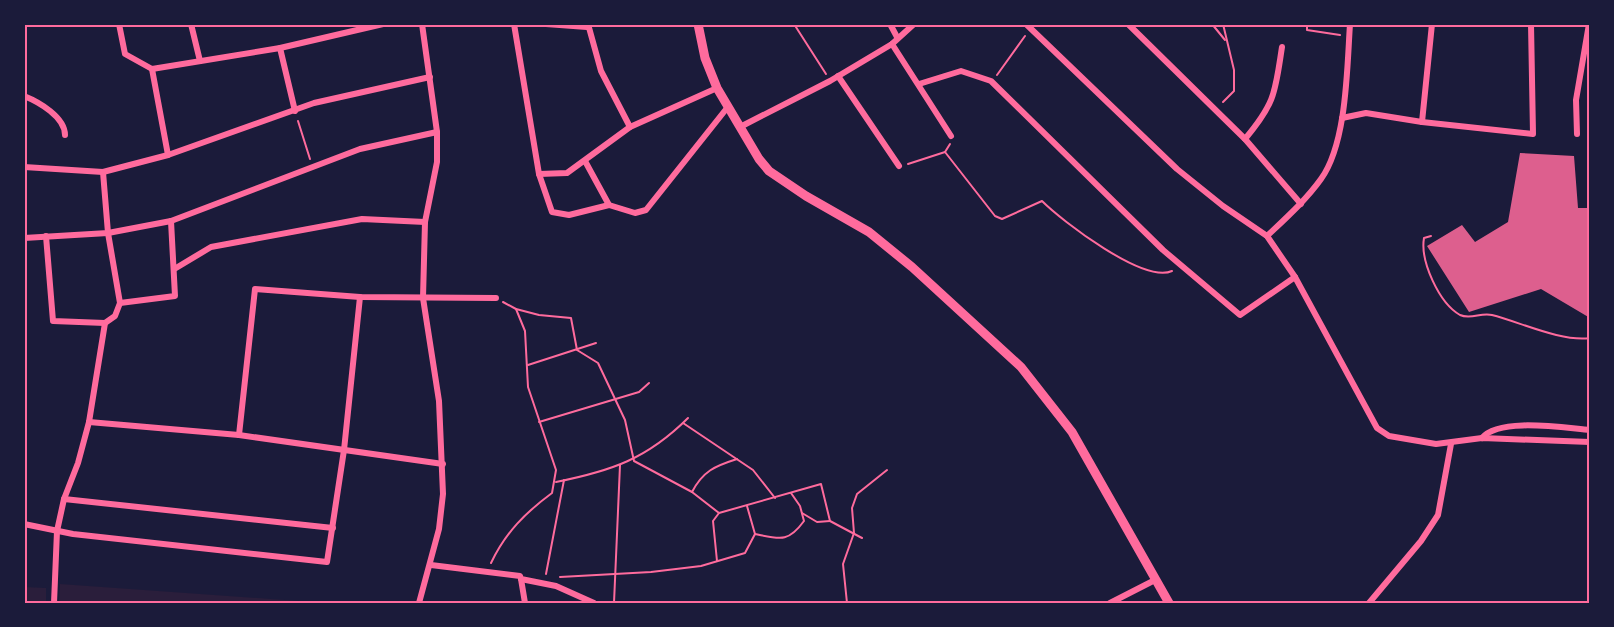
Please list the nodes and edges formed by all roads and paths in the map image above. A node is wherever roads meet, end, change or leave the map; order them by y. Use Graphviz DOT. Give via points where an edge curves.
graph roads {
  1 [pos="119,24"];
  2 [pos="191,24"];
  3 [pos="383,24"];
  4 [pos="422,24"];
  5 [pos="514,24"];
  6 [pos="546,24"];
  7 [pos="698,24"];
  8 [pos="794,24"];
  9 [pos="890,24"];
  10 [pos="915,24"];
  11 [pos="1128,24"];
  12 [pos="1212,24"];
  13 [pos="1223,24"];
  14 [pos="1307,24"];
  15 [pos="1350,24"];
  16 [pos="1432,24"];
  17 [pos="1531,24"];
  18 [pos="1589,24"];
  19 [pos="587,25"];
  20 [pos="1028,26"];
  21 [pos="1349,36"];
  22 [pos="897,37"];
  23 [pos="1226,40"];
  24 [pos="892,44"];
  25 [pos="1282,46"];
  26 [pos="280,48"];
  27 [pos="200,61"];
  28 [pos="152,69"];
  29 [pos="838,76"];
  30 [pos="430,77"];
  31 [pos="830,81"];
  32 [pos="991,81"];
  33 [pos="920,84"];
  34 [pos="717,88"];
  35 [pos="24,96"];
  36 [pos="728,108"];
  37 [pos="295,111"];
  38 [pos="1215,111"];
  39 [pos="1342,118"];
  40 [pos="1422,122"];
  41 [pos="630,127"];
  42 [pos="740,127"];
  43 [pos="437,132"];
  44 [pos="1577,134"];
  45 [pos="64,135"];
  46 [pos="951,135"];
  47 [pos="1245,139"];
  48 [pos="945,152"];
  49 [pos="168,155"];
  50 [pos="585,161"];
  51 [pos="899,166"];
  52 [pos="24,167"];
  53 [pos="312,167"];
  54 [pos="103,172"];
  55 [pos="539,174"];
  56 [pos="1301,204"];
  57 [pos="609,205"];
  58 [pos="171,221"];
  59 [pos="425,222"];
  60 [pos="108,233"];
  61 [pos="46,236"];
  62 [pos="1267,236"];
  63 [pos="1431,236"];
  64 [pos="24,238"];
  65 [pos="1178,263"];
  66 [pos="176,268"];
  67 [pos="1295,277"];
  68 [pos="360,297"];
  69 [pos="423,298"];
  70 [pos="496,298"];
  71 [pos="120,303"];
  72 [pos="516,309"];
  73 [pos="105,323"];
  74 [pos="1590,338"];
  75 [pos="597,343"];
  76 [pos="577,350"];
  77 [pos="528,365"];
  78 [pos="649,383"];
  79 [pos="614,399"];
  80 [pos="688,418"];
  81 [pos="89,422"];
  82 [pos="540,422"];
  83 [pos="683,423"];
  84 [pos="1590,430"];
  85 [pos="239,435"];
  86 [pos="1482,438"];
  87 [pos="1590,442"];
  88 [pos="1452,444"];
  89 [pos="344,450"];
  90 [pos="737,459"];
  91 [pos="634,461"];
  92 [pos="443,464"];
  93 [pos="620,465"];
  94 [pos="887,470"];
  95 [pos="564,480"];
  96 [pos="554,482"];
  97 [pos="692,492"];
  98 [pos="791,493"];
  99 [pos="775,498"];
  100 [pos="64,499"];
  101 [pos="747,506"];
  102 [pos="719,513"];
  103 [pos="802,513"];
  104 [pos="830,521"];
  105 [pos="24,524"];
  106 [pos="333,528"];
  107 [pos="57,531"];
  108 [pos="854,533"];
  109 [pos="755,534"];
  110 [pos="862,538"];
  111 [pos="717,561"];
  112 [pos="431,565"];
  113 [pos="486,572"];
  114 [pos="618,574"];
  115 [pos="521,579"];
  116 [pos="545,580"];
  117 [pos="1155,580"];
  118 [pos="54,603"];
  119 [pos="419,603"];
  120 [pos="525,603"];
  121 [pos="594,603"];
  122 [pos="614,603"];
  123 [pos="847,603"];
  124 [pos="1110,603"];
  125 [pos="1169,603"];
  126 [pos="1369,603"];
  1 -- 28 [label="street" via="125,54"];
  2 -- 27 [label="street"];
  3 -- 26 [label="street"];
  4 -- 30 [label="street"];
  5 -- 55 [label="street"];
  6 -- 19 [label="street"];
  7 -- 34 [label="street"];
  8 -- 31 [label="path"];
  9 -- 22 [label="street"];
  10 -- 22 [label="street"];
  11 -- 38 [label="street"];
  12 -- 23 [label="path"];
  13 -- 23 [label="path"];
  14 -- 21 [label="path" via="1307,30"];
  15 -- 21 [label="street"];
  16 -- 40 [label="street"];
  17 -- 40 [label="street" via="1533,134"];
  18 -- 44 [label="street" via="1576,100"];
  19 -- 41 [label="street" via="601,71"];
  20 -- 32 [label="path"];
  20 -- 62 [label="street" via="1177,169"];
  21 -- 39 [label="street"];
  22 -- 24 [label="street"];
  23 -- 38 [label="path" via="1234,70 1234,92"];
  24 -- 29 [label="street"];
  24 -- 33 [label="street"];
  25 -- 47 [label="street" via="1273,100"];
  26 -- 27 [label="street"];
  26 -- 37 [label="street"];
  27 -- 28 [label="street"];
  28 -- 49 [label="street"];
  29 -- 31 [label="street"];
  29 -- 51 [label="street"];
  30 -- 37 [label="street" via="314,103"];
  30 -- 43 [label="street"];
  31 -- 42 [label="street"];
  32 -- 33 [label="street" via="961,71"];
  32 -- 65 [label="street"];
  33 -- 46 [label="street"];
  34 -- 36 [label="street"];
  34 -- 41 [label="street"];
  35 -- 45 [label="street" via="59,120"];
  36 -- 42 [label="street"];
  36 -- 57 [label="street" via="646,210 635,213"];
  37 -- 49 [label="street"];
  37 -- 53 [label="path"];
  38 -- 47 [label="street"];
  39 -- 40 [label="street" via="1366,113"];
  39 -- 56 [label="street" via="1323,177"];
  41 -- 50 [label="street"];
  42 -- 117 [label="street" via="769,171 869,232 1021,367 1072,432"];
  43 -- 53 [label="street" via="360,149"];
  43 -- 59 [label="street" via="437,162"];
  46 -- 48 [label="path"];
  47 -- 56 [label="street"];
  48 -- 51 [label="path"];
  48 -- 65 [label="path" via="995,216 1002,219 1042,201 1065,224 1143,269 1168,273"];
  49 -- 54 [label="street"];
  50 -- 55 [label="street" via="567,173"];
  50 -- 57 [label="street"];
  52 -- 54 [label="street"];
  53 -- 58 [label="street"];
  54 -- 60 [label="street"];
  55 -- 57 [label="street" via="552,212 569,215"];
  56 -- 62 [label="street"];
  58 -- 60 [label="street"];
  58 -- 66 [label="street"];
  59 -- 66 [label="street" via="362,219 211,247"];
  59 -- 69 [label="street"];
  60 -- 61 [label="street"];
  60 -- 71 [label="street"];
  61 -- 64 [label="street"];
  61 -- 73 [label="street" via="53,321"];
  62 -- 67 [label="street"];
  63 -- 74 [label="path" via="1424,238 1423,248 1437,289 1460,315 1489,314 1562,336"];
  65 -- 67 [label="street" via="1240,315"];
  66 -- 71 [label="street" via="175,296"];
  67 -- 88 [label="street" via="1377,428 1389,436"];
  68 -- 69 [label="street"];
  68 -- 85 [label="street" via="255,289"];
  68 -- 89 [label="street"];
  69 -- 70 [label="street"];
  69 -- 92 [label="street" via="439,401"];
  70 -- 72 [label="path"];
  71 -- 73 [label="street" via="115,316"];
  72 -- 76 [label="path" via="571,318"];
  72 -- 77 [label="path" via="525,331"];
  73 -- 81 [label="street"];
  75 -- 76 [label="path"];
  76 -- 77 [label="path"];
  76 -- 79 [label="path" via="598,363"];
  77 -- 82 [label="path" via="528,387"];
  78 -- 79 [label="path" via="639,392"];
  79 -- 82 [label="path"];
  79 -- 91 [label="path" via="625,420"];
  80 -- 83 [label="path"];
  81 -- 85 [label="street"];
  81 -- 100 [label="street"];
  82 -- 96 [label="path" via="556,470"];
  83 -- 90 [label="path"];
  83 -- 91 [label="path" via="664,442"];
  84 -- 86 [label="street" via="1504,426"];
  85 -- 89 [label="street"];
  86 -- 87 [label="street"];
  86 -- 88 [label="street"];
  88 -- 126 [label="street" via="1438,515"];
  89 -- 92 [label="street"];
  89 -- 106 [label="street"];
  90 -- 97 [label="path" via="712,467"];
  90 -- 99 [label="path" via="753,470"];
  91 -- 93 [label="path"];
  91 -- 97 [label="path"];
  92 -- 112 [label="street" via="439,529"];
  93 -- 95 [label="path"];
  93 -- 114 [label="path"];
  94 -- 108 [label="path" via="857,494 852,508"];
  95 -- 96 [label="path"];
  95 -- 116 [label="path"];
  96 -- 113 [label="path" via="552,493 522,515"];
  97 -- 102 [label="path"];
  98 -- 99 [label="path"];
  98 -- 103 [label="path"];
  98 -- 104 [label="path" via="821,484"];
  99 -- 101 [label="path"];
  100 -- 106 [label="street"];
  100 -- 107 [label="street"];
  101 -- 102 [label="path"];
  101 -- 109 [label="path"];
  102 -- 111 [label="path" via="713,521"];
  103 -- 104 [label="path" via="817,522"];
  103 -- 109 [label="path" via="804,521 794,534 779,539"];
  104 -- 108 [label="path"];
  105 -- 107 [label="street"];
  106 -- 107 [label="street" via="327,562"];
  107 -- 118 [label="street"];
  108 -- 110 [label="path"];
  108 -- 123 [label="path" via="843,564"];
  109 -- 111 [label="path" via="745,553"];
  111 -- 114 [label="path"];
  112 -- 113 [label="street"];
  112 -- 119 [label="street"];
  113 -- 115 [label="street"];
  114 -- 116 [label="path"];
  114 -- 122 [label="path"];
  115 -- 116 [label="street"];
  115 -- 120 [label="street"];
  116 -- 121 [label="street"];
  117 -- 124 [label="street"];
  117 -- 125 [label="street"];
}
